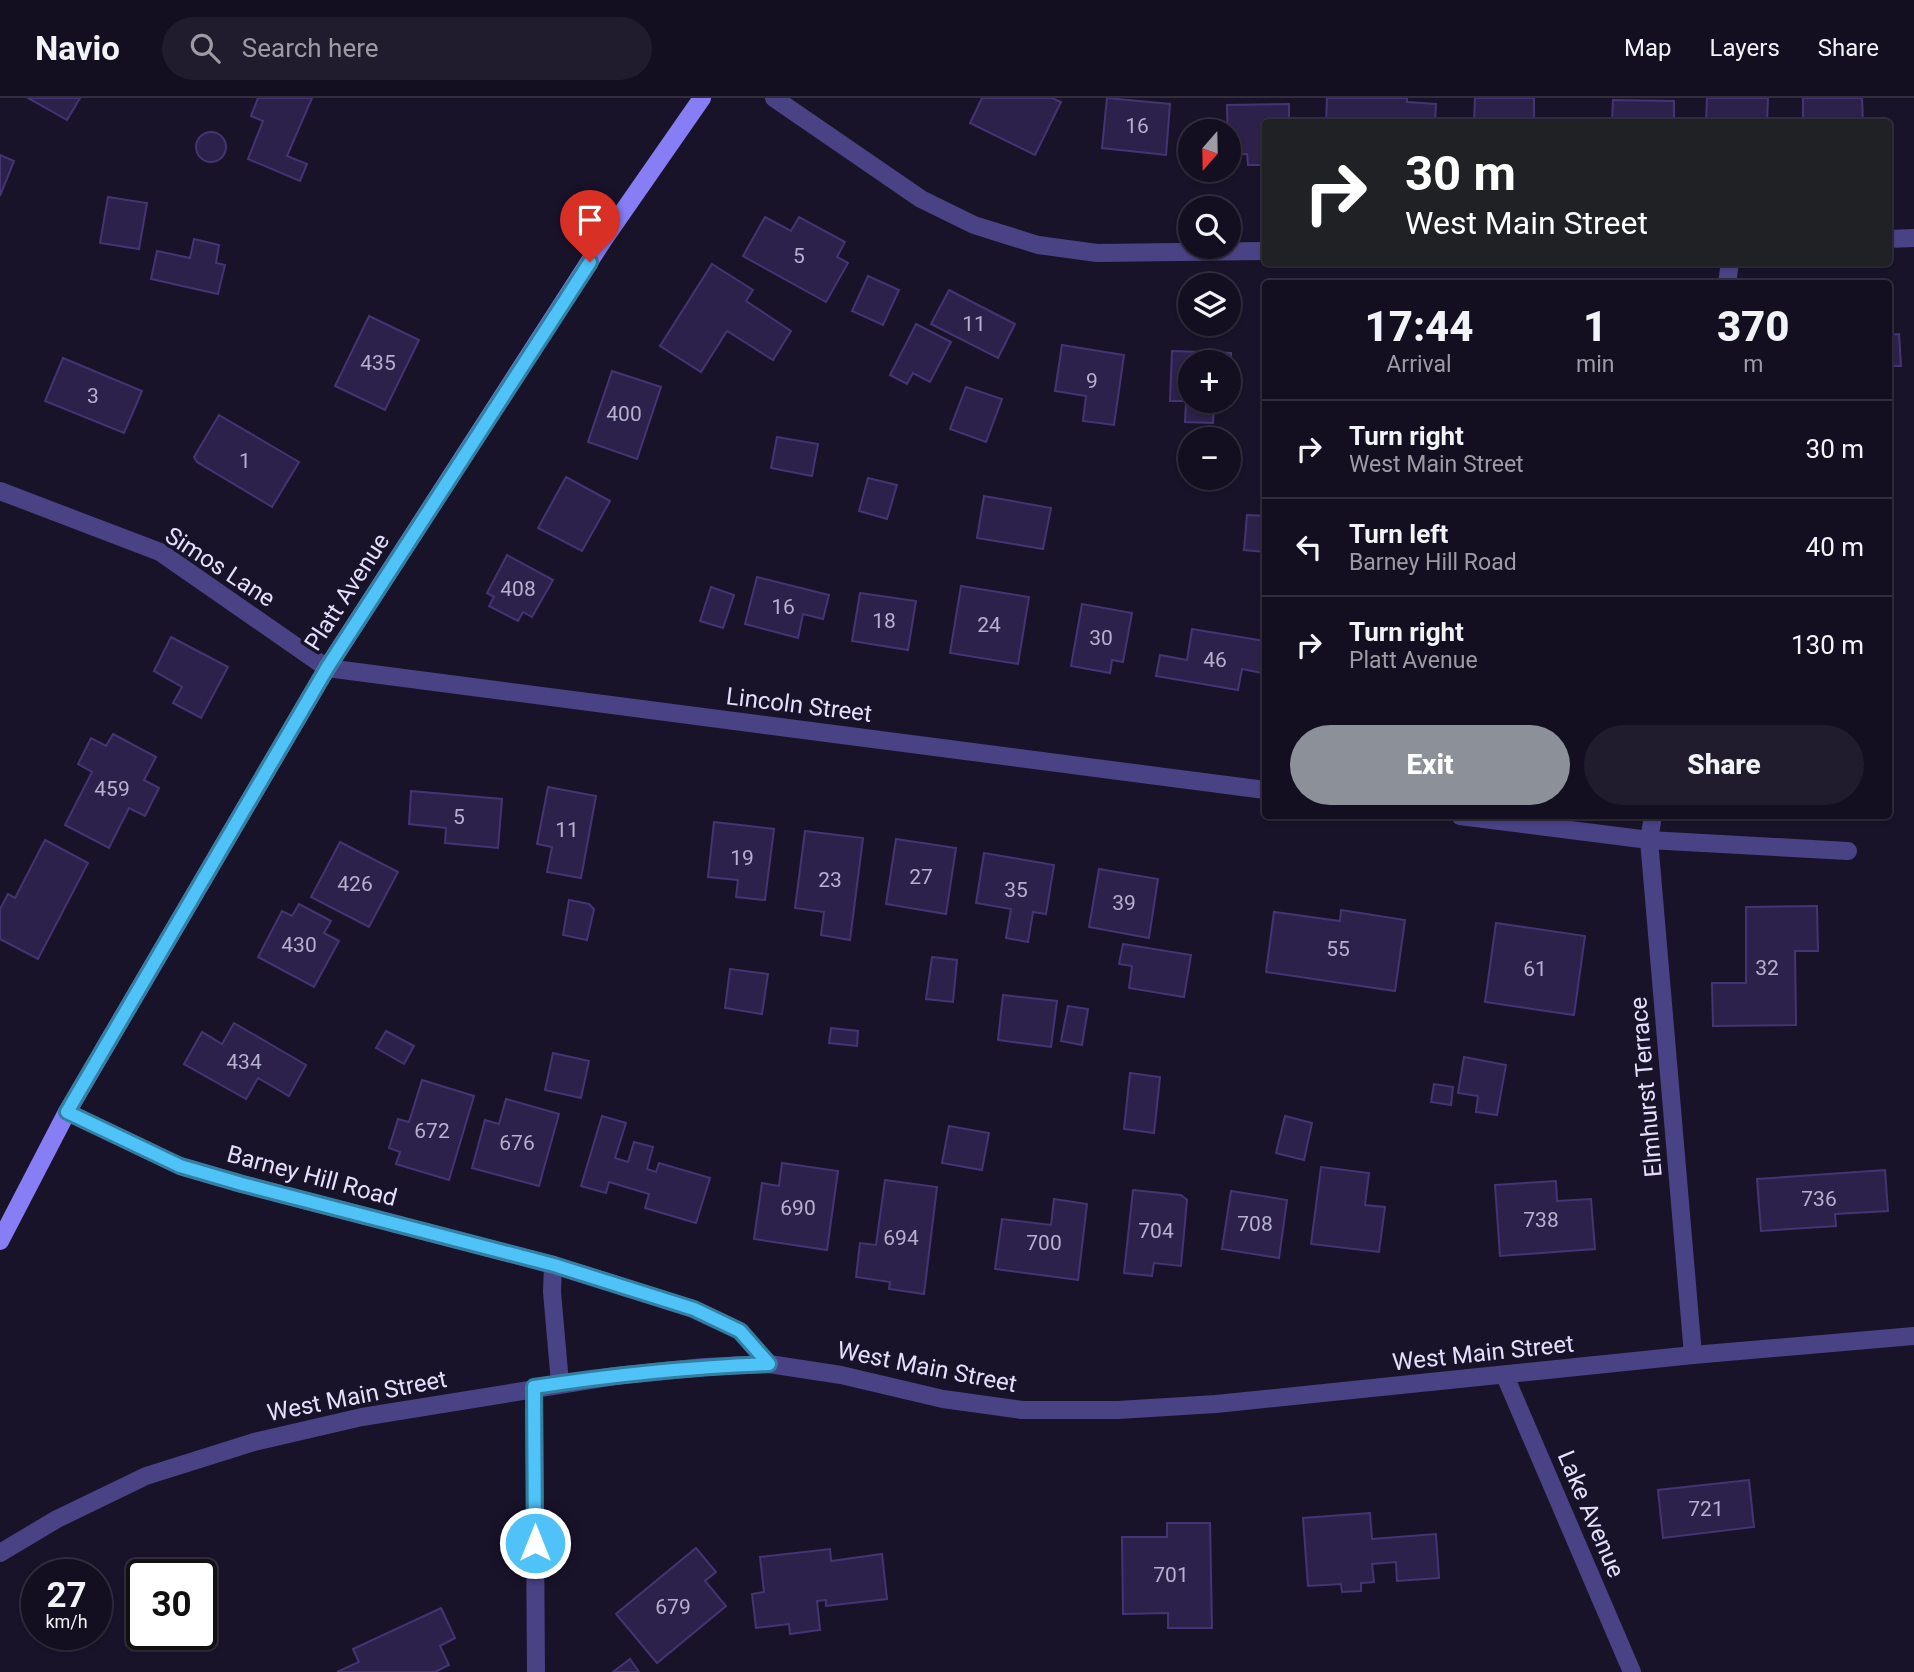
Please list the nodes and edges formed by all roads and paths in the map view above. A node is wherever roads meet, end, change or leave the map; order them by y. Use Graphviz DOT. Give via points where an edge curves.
graph roads {
  1 [pos="702,98"];
  2 [pos="774,98"];
  3 [pos="1892,239"];
  4 [pos="1914,239"];
  5 [pos="1262,251"];
  6 [pos="0,491"];
  7 [pos="327,668"];
  8 [pos="1262,790"];
  9 [pos="1484,819"];
  10 [pos="1652,819"];
  11 [pos="1649,840"];
  12 [pos="1848,851"];
  13 [pos="67,1112"];
  14 [pos="0,1241"];
  15 [pos="554,1265"];
  16 [pos="1914,1336"];
  17 [pos="1693,1354"];
  18 [pos="769,1364"];
  19 [pos="1505,1376"];
  20 [pos="560,1383"];
  21 [pos="534,1387"];
  22 [pos="0,1553"];
  23 [pos="536,1672"];
  24 [pos="1632,1672"];
  1 -- 7 [label="main road, Platt Avenue" via="604,239"];
  2 -- 5 [label="street" via="921,199 974,225 1038,245 1097,253"];
  3 -- 4 [label="street"];
  6 -- 7 [label="street, Simos Lane" via="160,552"];
  7 -- 8 [label="street, Lincoln Street"];
  7 -- 13 [label="main road, Platt Avenue"];
  9 -- 11 [label="street"];
  10 -- 11 [label="street, Elmhurst Terrace"];
  11 -- 12 [label="street"];
  11 -- 17 [label="street, Elmhurst Terrace"];
  13 -- 14 [label="main road, Platt Avenue"];
  13 -- 15 [label="street, Barney Hill Road" via="180,1166"];
  15 -- 18 [label="street, Barney Hill Road" via="694,1309 740,1331"];
  15 -- 20 [label="street"];
  16 -- 17 [label="street, West Main Street"];
  17 -- 19 [label="street, West Main Street"];
  18 -- 19 [label="street, West Main Street" via="1022,1410 1216,1404"];
  18 -- 20 [label="street, West Main Street"];
  19 -- 24 [label="street, Lake Avenue"];
  20 -- 21 [label="street, West Main Street"];
  21 -- 22 [label="street, West Main Street" via="362,1417 254,1442 146,1476"];
  21 -- 23 [label="street"];
}
